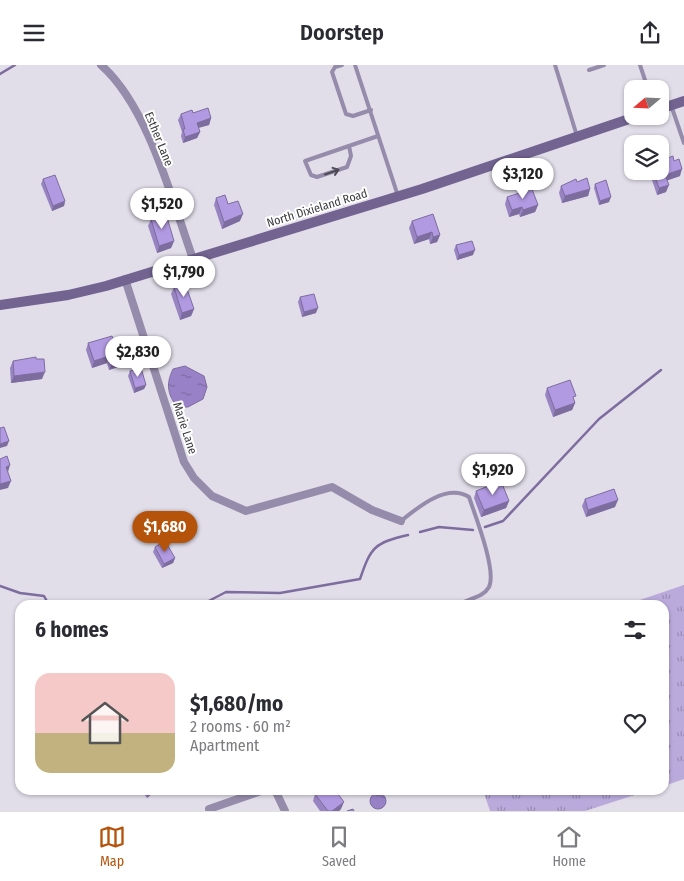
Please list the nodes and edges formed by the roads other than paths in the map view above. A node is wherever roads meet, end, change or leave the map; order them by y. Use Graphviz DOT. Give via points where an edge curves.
graph roads {
  1 [pos="100,65"];
  2 [pos="342,65"];
  3 [pos="355,65"];
  4 [pos="555,65"];
  5 [pos="604,65"];
  6 [pos="640,65"];
  7 [pos="589,70"];
  8 [pos="645,80"];
  9 [pos="684,101"];
  10 [pos="671,105"];
  11 [pos="371,111"];
  12 [pos="624,121"];
  13 [pos="378,136"];
  14 [pos="577,136"];
  15 [pos="682,137"];
  16 [pos="684,143"];
  17 [pos="349,146"];
  18 [pos="398,196"];
  19 [pos="193,259"];
  20 [pos="125,279"];
  21 [pos="0,305"];
  22 [pos="401,521"];
  23 [pos="470,600"];
  24 [pos="250,795"];
  25 [pos="277,795"];
  26 [pos="209,809"];
  27 [pos="285,811"];
  1 -- 19 [label="street, Esther Lane" via="115,77 135,109"];
  2 -- 11 [label="lane" via="332,72 346,114 352,117"];
  3 -- 11 [label="lane"];
  4 -- 14 [label="lane"];
  5 -- 7 [label="lane"];
  6 -- 8 [label="lane"];
  9 -- 10 [label="street"];
  10 -- 15 [label="lane"];
  11 -- 13 [label="lane"];
  12 -- 14 [label="street, North Dixieland Road"];
  13 -- 17 [label="lane"];
  13 -- 18 [label="lane"];
  14 -- 18 [label="street, North Dixieland Road"];
  15 -- 16 [label="lane"];
  17 -- 17 [label="lane, one-way" via="306,161 311,175 317,177 347,167 351,156"];
  18 -- 19 [label="street, North Dixieland Road"];
  19 -- 20 [label="street, North Dixieland Road"];
  20 -- 21 [label="street, North Dixieland Road" via="68,295"];
  20 -- 22 [label="street, Marie Lane" via="184,462 212,496 246,511 332,487 372,510"];
  22 -- 23 [label="lane" via="450,493 460,492 468,497 491,565 488,589"];
  24 -- 26 [label="street"];
  25 -- 27 [label="street"];
}
